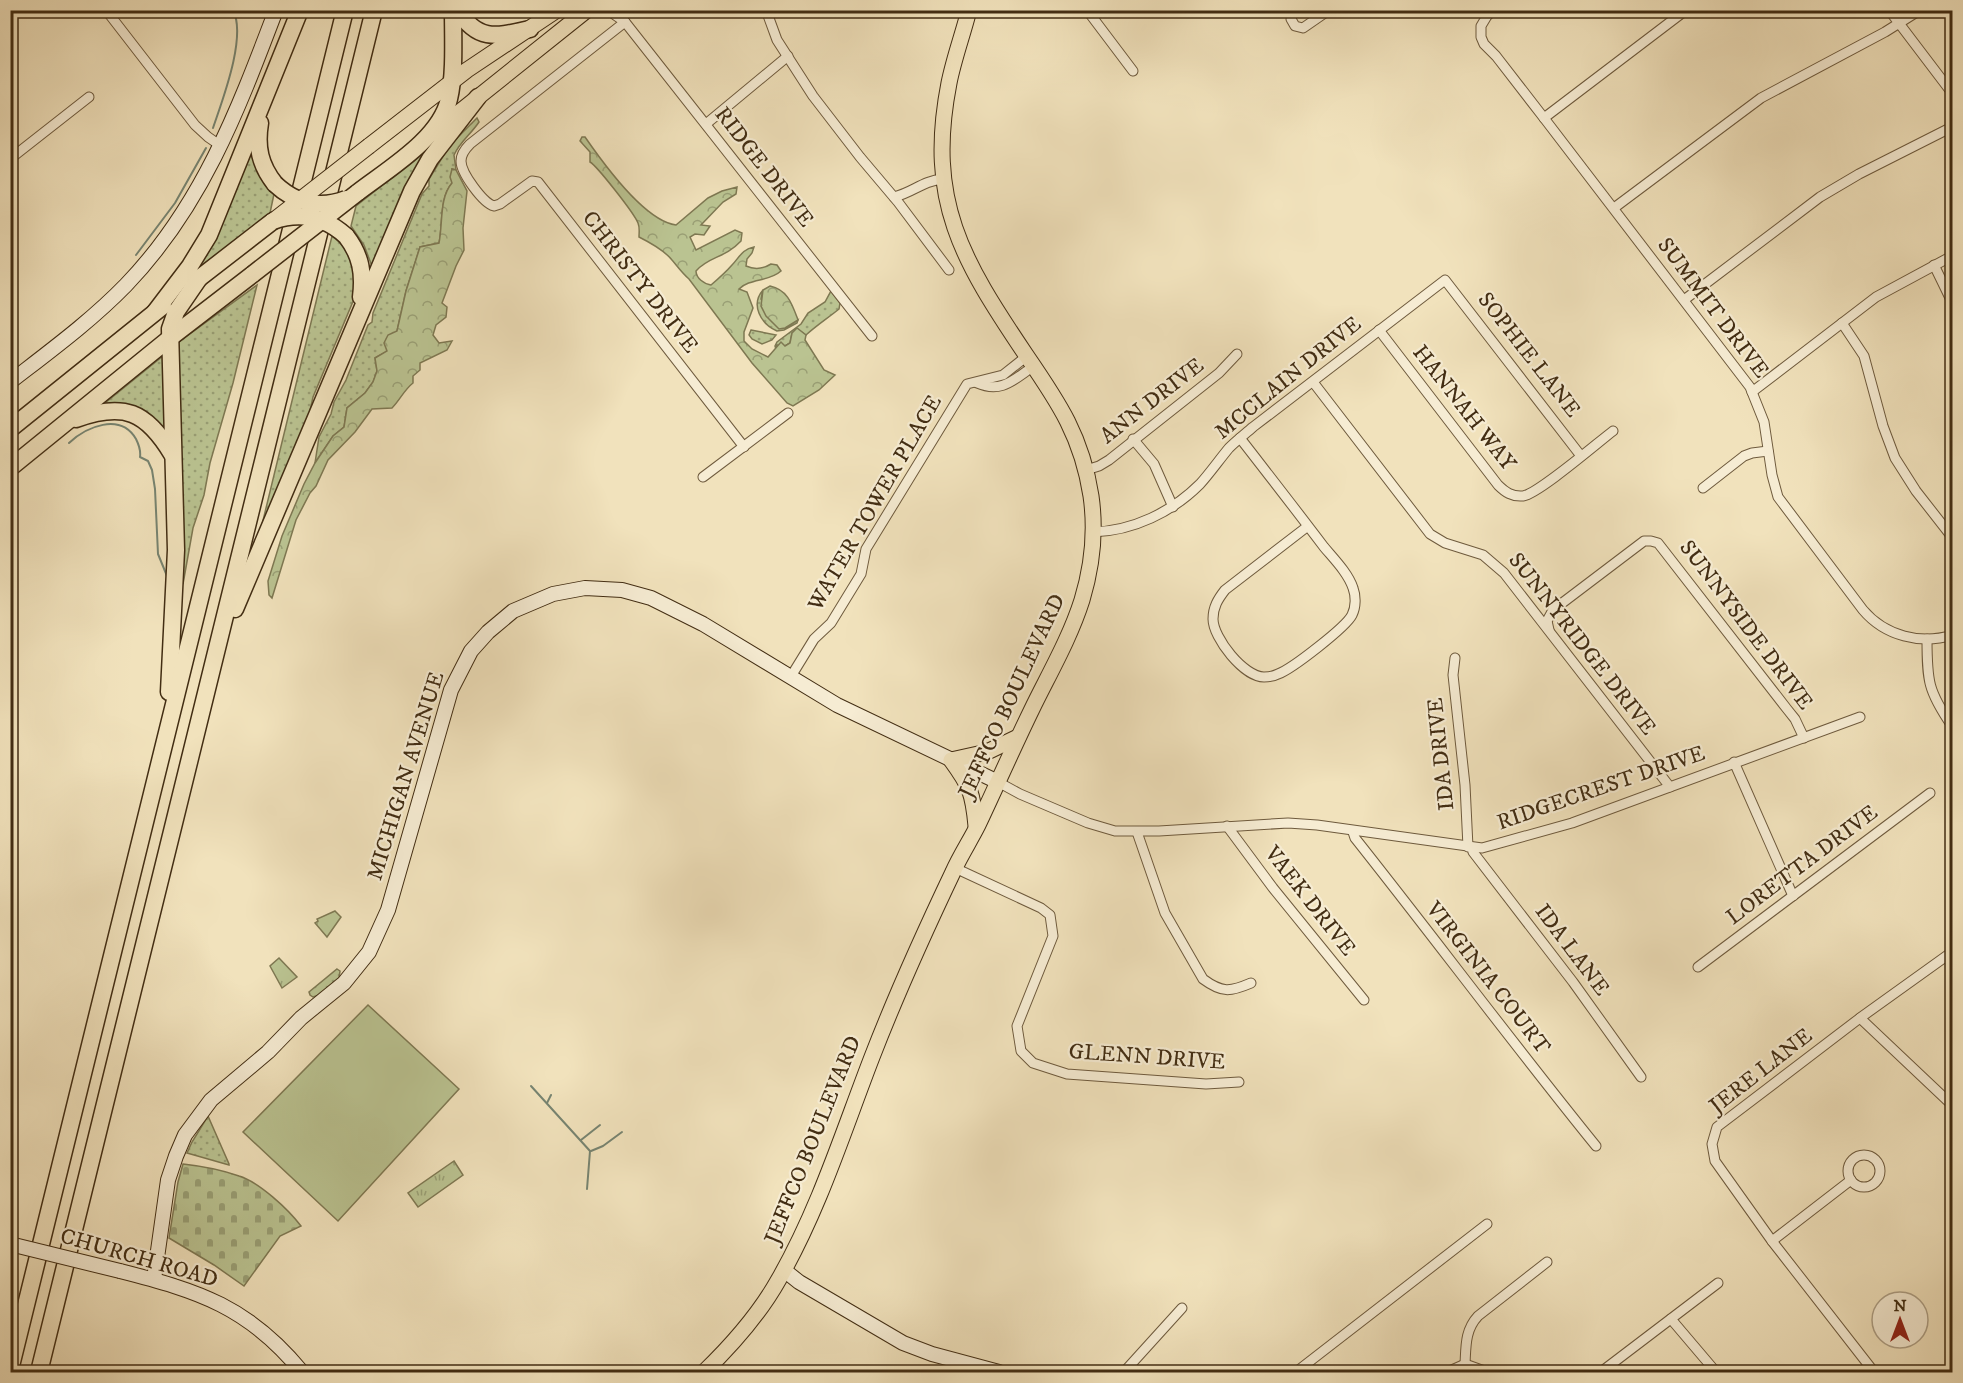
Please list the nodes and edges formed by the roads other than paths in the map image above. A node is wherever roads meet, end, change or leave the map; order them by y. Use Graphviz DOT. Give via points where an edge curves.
graph roads {
  1 [pos="106,10"];
  2 [pos="276,10"];
  3 [pos="300,10"];
  4 [pos="345,10"];
  5 [pos="374,10"];
  6 [pos="453,10"];
  7 [pos="458,10"];
  8 [pos="557,10"];
  9 [pos="587,10"];
  10 [pos="608,10"];
  11 [pos="622,10"];
  12 [pos="765,10"];
  13 [pos="969,10"];
  14 [pos="1087,10"];
  15 [pos="1293,10"];
  16 [pos="1329,10"];
  17 [pos="1493,10"];
  18 [pos="1686,10"];
  19 [pos="1889,10"];
  20 [pos="1920,10"];
  21 [pos="626,22"];
  22 [pos="1899,23"];
  23 [pos="530,29"];
  24 [pos="788,57"];
  25 [pos="1132,71"];
  26 [pos="451,82"];
  27 [pos="1953,93"];
  28 [pos="89,97"];
  29 [pos="478,97"];
  30 [pos="262,105"];
  31 [pos="1544,118"];
  32 [pos="706,124"];
  33 [pos="1953,127"];
  34 [pos="427,139"];
  35 [pos="221,146"];
  36 [pos="10,159"];
  37 [pos="943,179"];
  38 [pos="354,195"];
  39 [pos="894,197"];
  40 [pos="299,200"];
  41 [pos="1614,208"];
  42 [pos="322,220"];
  43 [pos="269,224"];
  44 [pos="1953,256"];
  45 [pos="1934,265"];
  46 [pos="949,270"];
  47 [pos="200,277"];
  48 [pos="1445,280"];
  49 [pos="1684,300"];
  50 [pos="1953,302"];
  51 [pos="155,312"];
  52 [pos="359,313"];
  53 [pos="1842,323"];
  54 [pos="1379,330"];
  55 [pos="872,336"];
  56 [pos="170,338"];
  57 [pos="1237,354"];
  58 [pos="1031,361"];
  59 [pos="12,378"];
  60 [pos="1313,382"];
  61 [pos="1752,392"];
  62 [pos="788,413"];
  63 [pos="67,423"];
  64 [pos="10,429"];
  65 [pos="1613,431"];
  66 [pos="1240,438"];
  67 [pos="1133,439"];
  68 [pos="744,447"];
  69 [pos="1768,451"];
  70 [pos="173,456"];
  71 [pos="1581,456"];
  72 [pos="10,468"];
  73 [pos="1086,470"];
  74 [pos="704,477"];
  75 [pos="1703,488"];
  76 [pos="1173,507"];
  77 [pos="1308,526"];
  78 [pos="1093,531"];
  79 [pos="1953,537"];
  80 [pos="1549,631"];
  81 [pos="1953,634"];
  82 [pos="1927,639"];
  83 [pos="1455,658"];
  84 [pos="214,659"];
  85 [pos="790,678"];
  86 [pos="1860,717"];
  87 [pos="1953,726"];
  88 [pos="1018,737"];
  89 [pos="166,738"];
  90 [pos="1803,738"];
  91 [pos="951,760"];
  92 [pos="1734,762"];
  93 [pos="998,782"];
  94 [pos="1670,787"];
  95 [pos="1930,793"];
  96 [pos="1227,826"];
  97 [pos="976,828"];
  98 [pos="1137,832"];
  99 [pos="1353,832"];
  100 [pos="1470,847"];
  101 [pos="954,868"];
  102 [pos="1793,896"];
  103 [pos="1953,952"];
  104 [pos="1698,967"];
  105 [pos="1251,983"];
  106 [pos="1364,1000"];
  107 [pos="1860,1018"];
  108 [pos="1641,1077"];
  109 [pos="1239,1082"];
  110 [pos="1953,1106"];
  111 [pos="1596,1146"];
  112 [pos="1851,1180"];
  113 [pos="1486,1224"];
  114 [pos="1772,1241"];
  115 [pos="10,1244"];
  116 [pos="1547,1262"];
  117 [pos="784,1270"];
  118 [pos="154,1280"];
  119 [pos="1718,1283"];
  120 [pos="1182,1308"];
  121 [pos="1671,1318"];
  122 [pos="1465,1364"];
  123 [pos="10,1370"];
  124 [pos="39,1372"];
  125 [pos="302,1372"];
  126 [pos="704,1372"];
  127 [pos="999,1372"];
  128 [pos="1124,1372"];
  129 [pos="1296,1372"];
  130 [pos="1447,1372"];
  131 [pos="1487,1372"];
  132 [pos="1601,1372"];
  133 [pos="1716,1372"];
  134 [pos="1874,1372"];
  1 -- 35 [label="street" via="195,125"];
  2 -- 35 [label="street"];
  3 -- 30 [label="highway"];
  4 -- 89 [label="highway"];
  5 -- 84 [label="highway"];
  6 -- 26 [label="highway"];
  7 -- 23 [label="highway" via="474,30 487,35"];
  8 -- 23 [label="main road"];
  9 -- 29 [label="main road"];
  10 -- 21 [label="street, RIDGE DRIVE"];
  11 -- 21 [label="street, RIDGE DRIVE"];
  12 -- 24 [label="street"];
  13 -- 37 [label="main road, JEFFCO BOULEVARD" via="943,122"];
  14 -- 25 [label="street"];
  15 -- 16 [label="street" via="1291,20 1303,28"];
  17 -- 31 [label="street, SUMMIT DRIVE" via="1480,31 1484,44"];
  18 -- 31 [label="street"];
  19 -- 22 [label="street"];
  20 -- 22 [label="street"];
  21 -- 32 [label="street, RIDGE DRIVE"];
  21 -- 68 [label="street, CHRISTY DRIVE" via="465,148 462,168 477,191 494,206 538,182"];
  22 -- 27 [label="street"];
  22 -- 41 [label="street" via="1761,98"];
  23 -- 26 [label="main road"];
  24 -- 32 [label="street"];
  24 -- 39 [label="street" via="824,111"];
  26 -- 34 [label="highway" via="447,107"];
  26 -- 40 [label="main road, bridge"];
  28 -- 36 [label="street"];
  29 -- 34 [label="main road"];
  29 -- 52 [label="highway" via="420,176"];
  30 -- 40 [label="highway, bridge" via="258,150 264,168 275,184"];
  30 -- 51 [label="highway" via="209,235"];
  31 -- 41 [label="street, SUMMIT DRIVE"];
  32 -- 55 [label="street, RIDGE DRIVE"];
  33 -- 49 [label="street" via="1820,197"];
  34 -- 38 [label="highway"];
  35 -- 59 [label="street" via="183,213 139,270 84,324"];
  37 -- 39 [label="street" via="929,180"];
  37 -- 58 [label="main road, JEFFCO BOULEVARD" via="962,248 991,302"];
  38 -- 40 [label="highway, bridge" via="326,204"];
  38 -- 42 [label="highway, bridge"];
  39 -- 46 [label="street"];
  40 -- 43 [label="main road, bridge"];
  41 -- 49 [label="street, SUMMIT DRIVE"];
  42 -- 43 [label="highway, bridge" via="290,215"];
  42 -- 52 [label="highway, bridge" via="346,236 361,264"];
  42 -- 56 [label="highway, bridge"];
  43 -- 47 [label="highway"];
  44 -- 45 [label="street"];
  45 -- 50 [label="street"];
  45 -- 53 [label="street" via="1885,291"];
  47 -- 51 [label="highway"];
  47 -- 56 [label="highway" via="176,312"];
  48 -- 54 [label="street, MCCLAIN DRIVE"];
  48 -- 71 [label="street, SOPHIE LANE"];
  49 -- 61 [label="street, SUMMIT DRIVE"];
  51 -- 64 [label="highway"];
  52 -- 84 [label="highway"];
  53 -- 61 [label="street"];
  53 -- 79 [label="street" via="1864,356 1895,458"];
  54 -- 60 [label="street, MCCLAIN DRIVE"];
  54 -- 71 [label="street, HANNAH WAY" via="1504,491 1511,495 1530,494"];
  56 -- 63 [label="highway"];
  56 -- 70 [label="highway"];
  57 -- 67 [label="street, ANN DRIVE" via="1219,373"];
  58 -- 73 [label="main road, JEFFCO BOULEVARD" via="1065,414"];
  58 -- 85 [label="street, WATER TOWER PLACE" via="1003,375 967,384 866,549 861,574"];
  60 -- 66 [label="street, MCCLAIN DRIVE"];
  60 -- 80 [label="street, SUNNYRIDGE DRIVE" via="1430,534 1489,559"];
  61 -- 69 [label="street, SUMMIT DRIVE" via="1764,422"];
  62 -- 68 [label="street"];
  63 -- 70 [label="highway" via="103,411 128,412 156,430"];
  63 -- 72 [label="highway"];
  65 -- 71 [label="street, HANNAH WAY"];
  66 -- 76 [label="street, MCCLAIN DRIVE"];
  66 -- 77 [label="street"];
  67 -- 73 [label="street, ANN DRIVE" via="1104,464"];
  67 -- 76 [label="street" via="1154,464"];
  68 -- 74 [label="street"];
  69 -- 75 [label="street" via="1744,456"];
  69 -- 82 [label="street, SUMMIT DRIVE" via="1773,482 1784,506 1867,615 1896,633"];
  70 -- 89 [label="highway" via="176,550"];
  73 -- 78 [label="main road, JEFFCO BOULEVARD"];
  76 -- 78 [label="street, MCCLAIN DRIVE" via="1135,524"];
  77 -- 77 [label="street" via="1226,590 1214,609 1216,633 1232,655 1251,673 1262,677 1290,668 1340,629 1355,607 1348,578"];
  78 -- 88 [label="main road, JEFFCO BOULEVARD" via="1090,568 1078,611"];
  80 -- 90 [label="street, SUNNYSIDE DRIVE" via="1547,621 1553,610 1644,541 1658,543 1795,719"];
  80 -- 94 [label="street, SUNNYRIDGE DRIVE"];
  81 -- 82 [label="street"];
  82 -- 87 [label="street" via="1930,688"];
  83 -- 100 [label="street, IDA DRIVE" via="1453,675"];
  84 -- 124 [label="highway"];
  85 -- 91 [label="street, MICHIGAN AVENUE"];
  85 -- 118 [label="street, MICHIGAN AVENUE" via="679,611 622,590 585,588 553,594 519,608 488,632 468,656 451,690 390,904 374,944 349,978 221,1090 190,1126 168,1180"];
  86 -- 90 [label="street, RIDGECREST DRIVE"];
  88 -- 91 [label="main road" via="987,752"];
  88 -- 93 [label="main road, JEFFCO BOULEVARD"];
  89 -- 123 [label="highway"];
  90 -- 92 [label="street, RIDGECREST DRIVE"];
  91 -- 93 [label="street, MICHIGAN AVENUE"];
  91 -- 97 [label="main road" via="970,788"];
  92 -- 94 [label="street, RIDGECREST DRIVE"];
  92 -- 102 [label="street"];
  93 -- 97 [label="main road, JEFFCO BOULEVARD"];
  93 -- 98 [label="street, RIDGECREST DRIVE" via="1096,826"];
  94 -- 100 [label="street, RIDGECREST DRIVE" via="1572,823 1482,848"];
  95 -- 102 [label="street, LORETTA DRIVE"];
  96 -- 98 [label="street, RIDGECREST DRIVE"];
  96 -- 99 [label="street, RIDGECREST DRIVE" via="1317,825"];
  96 -- 106 [label="street, VAEK DRIVE"];
  97 -- 101 [label="main road, JEFFCO BOULEVARD"];
  98 -- 105 [label="street" via="1165,913 1203,979 1225,991"];
  99 -- 100 [label="street, RIDGECREST DRIVE"];
  99 -- 111 [label="street, VIRGINIA COURT"];
  100 -- 108 [label="street, IDA LANE"];
  101 -- 109 [label="street, GLENN DRIVE" via="1050,915 1053,936 1017,1026 1022,1051 1033,1063 1067,1074 1206,1084"];
  101 -- 117 [label="main road, JEFFCO BOULEVARD" via="888,1016 811,1216"];
  102 -- 104 [label="street, LORETTA DRIVE"];
  103 -- 107 [label="street, JERE LANE"];
  107 -- 110 [label="street"];
  107 -- 114 [label="street, JERE LANE" via="1717,1127 1712,1144 1715,1161"];
  112 -- 114 [label="street"];
  113 -- 129 [label="street"];
  114 -- 134 [label="street, JERE LANE"];
  115 -- 118 [label="street, CHURCH ROAD, bridge"];
  116 -- 122 [label="street" via="1470,1325"];
  117 -- 126 [label="main road, JEFFCO BOULEVARD" via="755,1314"];
  117 -- 127 [label="street" via="903,1343"];
  118 -- 125 [label="street, CHURCH ROAD" via="202,1295 242,1315"];
  119 -- 121 [label="street"];
  120 -- 128 [label="street"];
  121 -- 132 [label="street"];
  121 -- 133 [label="street"];
  122 -- 130 [label="street"];
  122 -- 131 [label="street"];
}
